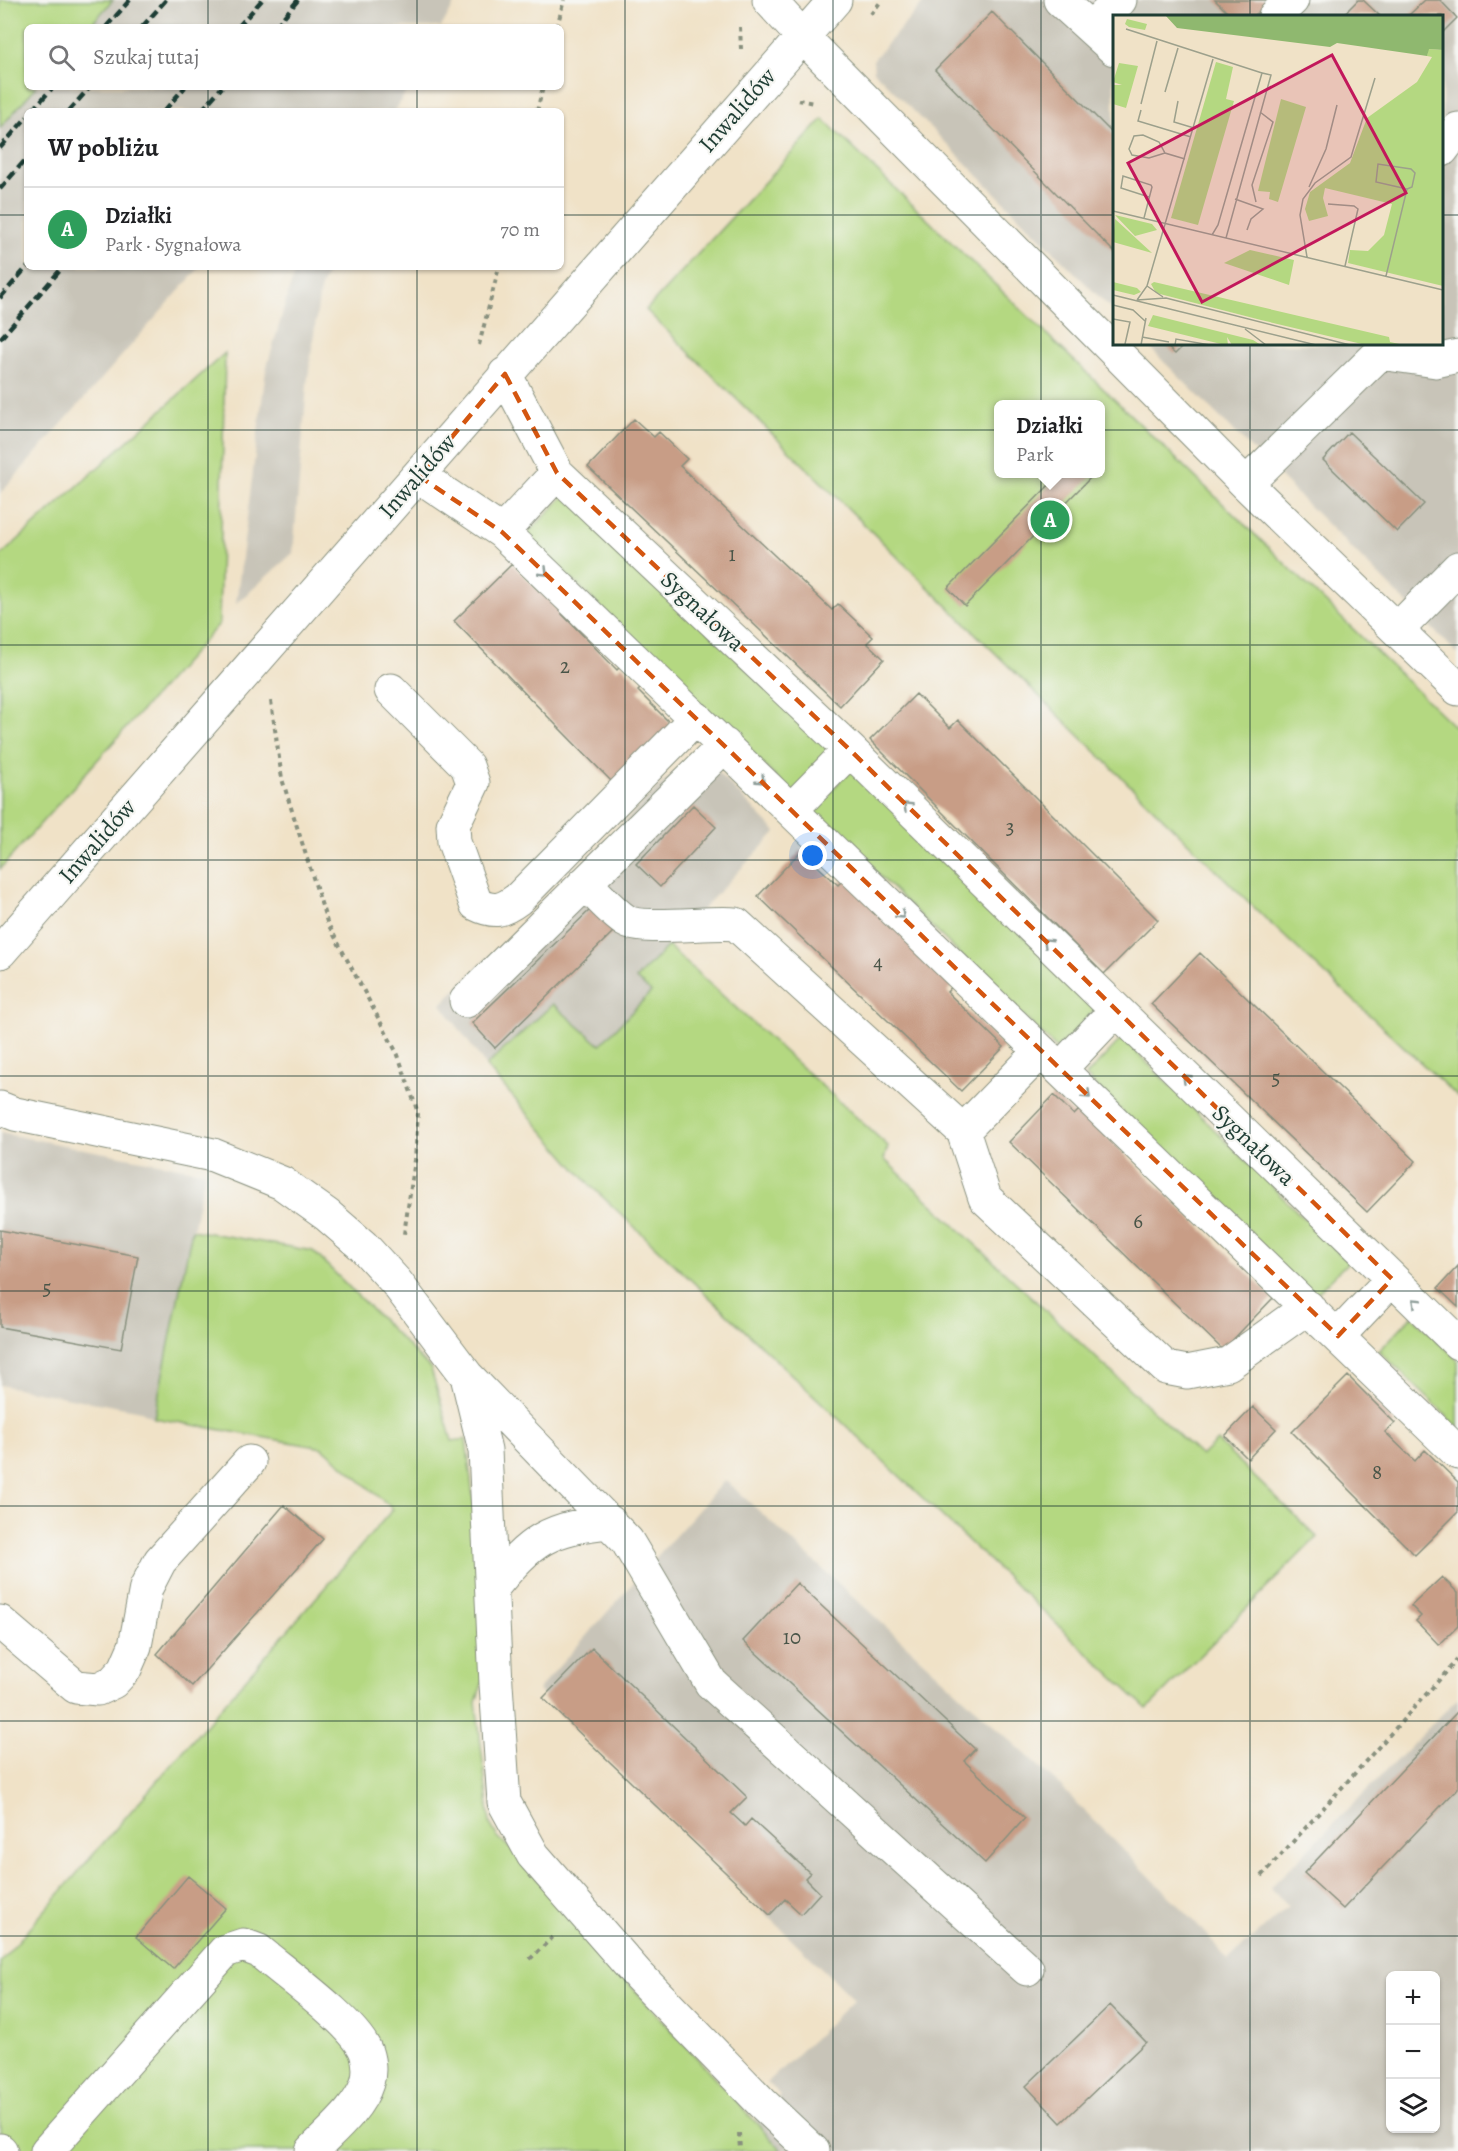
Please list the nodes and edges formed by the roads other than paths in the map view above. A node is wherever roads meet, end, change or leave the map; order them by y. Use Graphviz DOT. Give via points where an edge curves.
graph roads {
  1 [pos="769,0"];
  2 [pos="834,0"];
  3 [pos="1060,0"];
  4 [pos="1120,0"];
  5 [pos="1292,0"];
  6 [pos="1113,15"];
  7 [pos="1276,15"];
  8 [pos="1113,16"];
  9 [pos="802,36"];
  10 [pos="1103,38"];
  11 [pos="1458,129"];
  12 [pos="1443,149"];
  13 [pos="1379,348"];
  14 [pos="1458,356"];
  15 [pos="505,374"];
  16 [pos="557,473"];
  17 [pos="419,476"];
  18 [pos="1246,484"];
  19 [pos="502,532"];
  20 [pos="1458,568"];
  21 [pos="1396,630"];
  22 [pos="1458,689"];
  23 [pos="391,690"];
  24 [pos="696,718"];
  25 [pos="725,745"];
  26 [pos="850,750"];
  27 [pos="792,809"];
  28 [pos="585,883"];
  29 [pos="0,952"];
  30 [pos="466,1001"];
  31 [pos="1116,1010"];
  32 [pos="1051,1060"];
  33 [pos="0,1108"];
  34 [pos="963,1131"];
  35 [pos="1392,1279"];
  36 [pos="1308,1307"];
  37 [pos="1338,1336"];
  38 [pos="1458,1343"];
  39 [pos="467,1376"];
  40 [pos="1458,1453"];
  41 [pos="249,1462"];
  42 [pos="610,1522"];
  43 [pos="493,1587"];
  44 [pos="0,1622"];
  45 [pos="1027,1969"];
  46 [pos="47,2151"];
  47 [pos="312,2151"];
  48 [pos="813,2151"];
  1 -- 9 [label="street"];
  2 -- 9 [label="street, Inwalidów"];
  3 -- 10 [label="street"];
  4 -- 6 [label="street"];
  5 -- 7 [label="street"];
  8 -- 10 [label="street"];
  9 -- 15 [label="street, Inwalidów"];
  9 -- 18 [label="street"];
  11 -- 12 [label="street"];
  13 -- 14 [label="street" via="1436,361"];
  13 -- 18 [label="street"];
  15 -- 16 [label="street, Sygnałowa"];
  15 -- 17 [label="street, Inwalidów"];
  16 -- 19 [label="street"];
  16 -- 26 [label="street, Sygnałowa"];
  17 -- 19 [label="street"];
  17 -- 29 [label="street, Inwalidów"];
  18 -- 21 [label="street"];
  19 -- 24 [label="street, one-way"];
  20 -- 21 [label="street"];
  21 -- 22 [label="street"];
  23 -- 24 [label="street" via="467,766 473,783 453,825 454,842 476,904 489,910 502,910 518,899"];
  24 -- 25 [label="street"];
  25 -- 27 [label="street, one-way"];
  25 -- 28 [label="street"];
  26 -- 27 [label="street"];
  31 -- 26 [label="street, Sygnałowa, one-way"];
  27 -- 32 [label="street, one-way"];
  28 -- 30 [label="street"];
  28 -- 34 [label="street" via="627,922 640,926 716,921 736,924"];
  31 -- 32 [label="street"];
  35 -- 31 [label="street, Sygnałowa, one-way"];
  32 -- 34 [label="street"];
  32 -- 36 [label="street, one-way"];
  33 -- 39 [label="street" via="213,1155 282,1183 354,1239 396,1282"];
  34 -- 36 [label="street" via="985,1198 1166,1368 1187,1372 1228,1364"];
  35 -- 37 [label="street"];
  38 -- 35 [label="street, Sygnałowa, one-way"];
  36 -- 37 [label="street"];
  37 -- 40 [label="street"];
  39 -- 42 [label="street"];
  39 -- 43 [label="street" via="485,1450"];
  41 -- 44 [label="street" via="160,1561 146,1588 135,1646 126,1669 113,1682 98,1689 76,1687"];
  42 -- 43 [label="street" via="575,1525 546,1535 516,1559"];
  42 -- 45 [label="street" via="627,1541 711,1683"];
  43 -- 48 [label="street" via="504,1802 533,1855 638,1975"];
  46 -- 47 [label="street" via="225,1951 243,1945 259,1951 351,2030 365,2050 369,2068 363,2092"];
}
